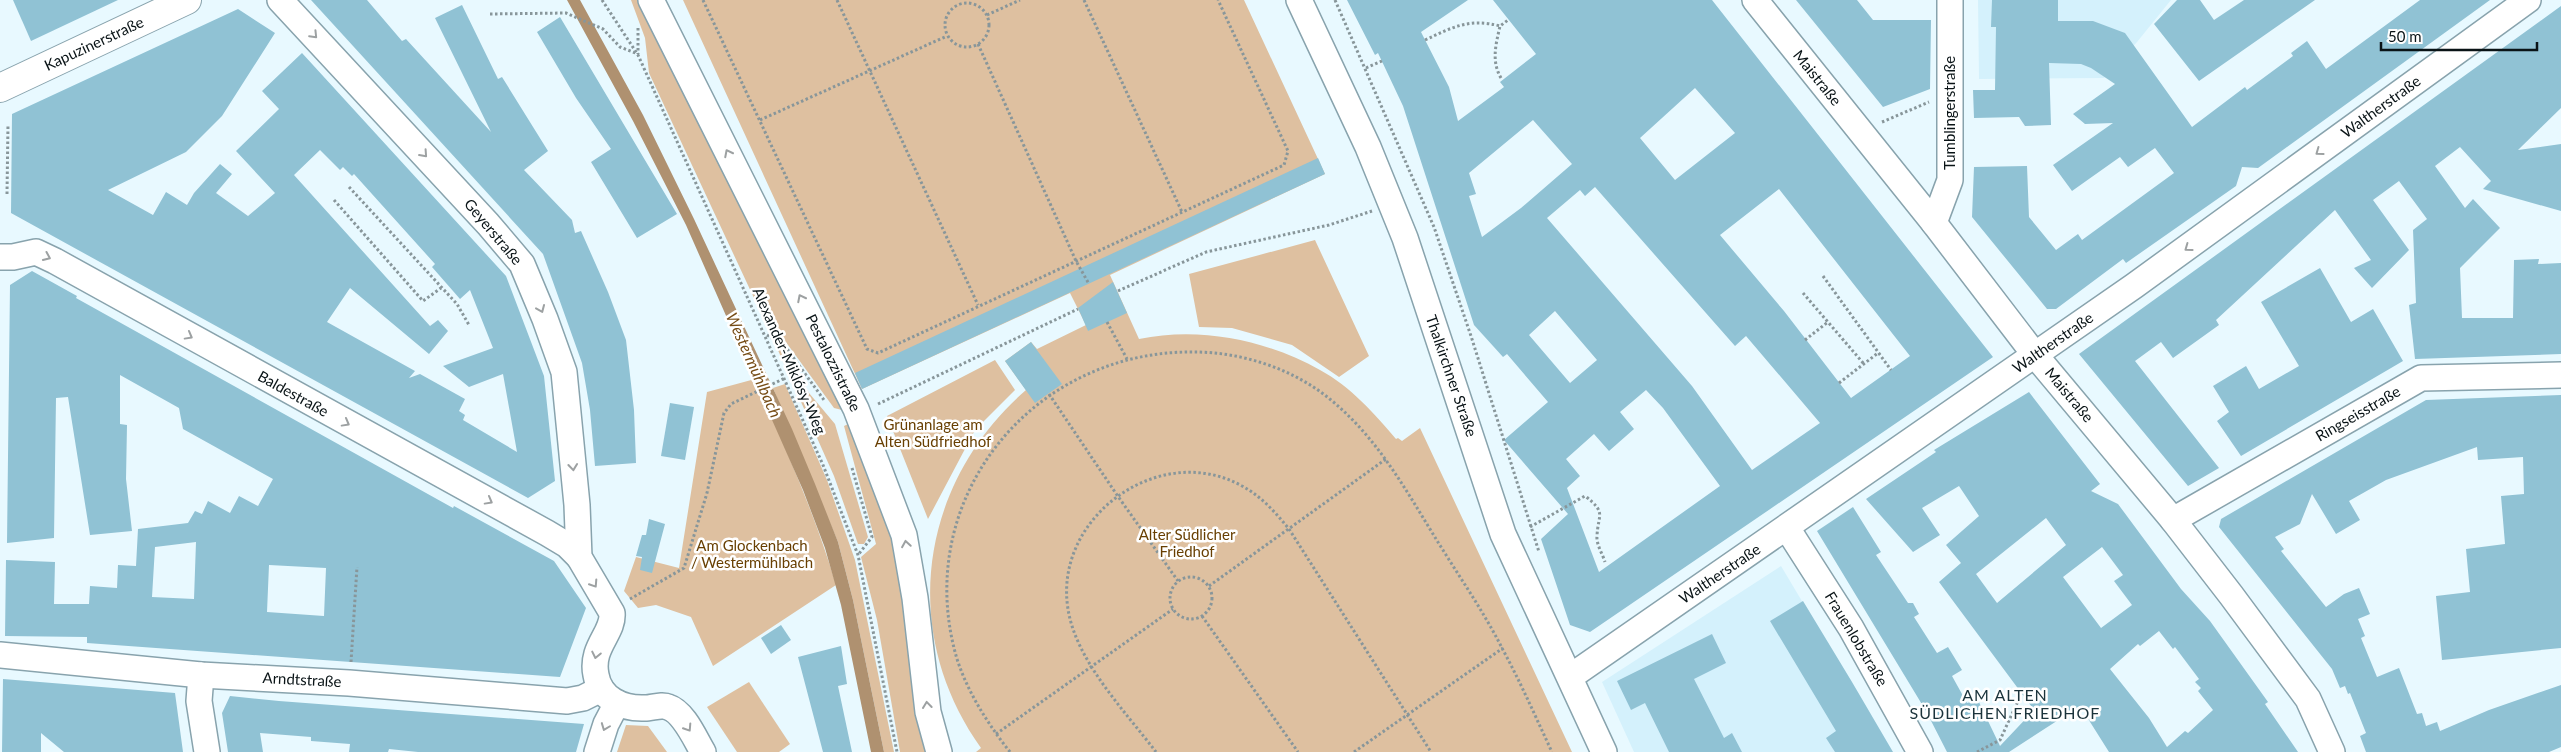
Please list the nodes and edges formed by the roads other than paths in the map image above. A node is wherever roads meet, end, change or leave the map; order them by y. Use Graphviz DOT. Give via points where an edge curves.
graph roads {
  1 [pos="187,0"];
  2 [pos="280,0"];
  3 [pos="651,0"];
  4 [pos="1299,0"];
  5 [pos="1755,0"];
  6 [pos="1950,0"];
  7 [pos="2528,0"];
  8 [pos="0,88"];
  9 [pos="1934,222"];
  10 [pos="0,257"];
  11 [pos="2035,355"];
  12 [pos="2561,375"];
  13 [pos="2173,520"];
  14 [pos="1787,528"];
  15 [pos="580,557"];
  16 [pos="0,655"];
  17 [pos="201,675"];
  18 [pos="1570,677"];
  19 [pos="609,696"];
  20 [pos="207,752"];
  21 [pos="597,752"];
  22 [pos="703,752"];
  23 [pos="938,752"];
  24 [pos="1604,752"];
  25 [pos="1920,752"];
  26 [pos="2332,752"];
  1 -- 8 [label="main road, Kapuzinerstraße"];
  2 -- 15 [label="street, Geyerstraße, one-way" via="522,264 564,372"];
  23 -- 3 [label="street, Pestalozzistraße, one-way" via="928,712 904,535 856,409"];
  4 -- 18 [label="street, Thalkirchner Straße" via="1368,147 1405,238 1503,534"];
  5 -- 9 [label="street, Maistraße"];
  6 -- 9 [label="street, Tumblingerstraße" via="1950,180"];
  7 -- 11 [label="street, Waltherstraße, one-way" via="2155,272"];
  9 -- 11 [label="street, Maistraße"];
  10 -- 15 [label="street, Baldestraße, one-way" via="36,252 55,261 547,533"];
  11 -- 13 [label="street, Maistraße"];
  11 -- 14 [label="street, Waltherstraße"];
  12 -- 13 [label="street, Ringseisstraße" via="2421,378"];
  13 -- 26 [label="street, Maistraße" via="2308,699"];
  14 -- 18 [label="street, Waltherstraße"];
  14 -- 25 [label="street, Frauenlobstraße" via="1851,628"];
  15 -- 19 [label="street, one-way" via="611,610 612,621 595,656 596,676"];
  16 -- 17 [label="street, Arndtstraße"];
  17 -- 19 [label="street, Arndtstraße" via="567,700"];
  17 -- 20 [label="street" via="199,701"];
  18 -- 24 [label="street, Thalkirchner Straße"];
  19 -- 21 [label="street, one-way" via="606,724"];
  19 -- 22 [label="street, one-way" via="638,708 670,707 681,717"];
}
